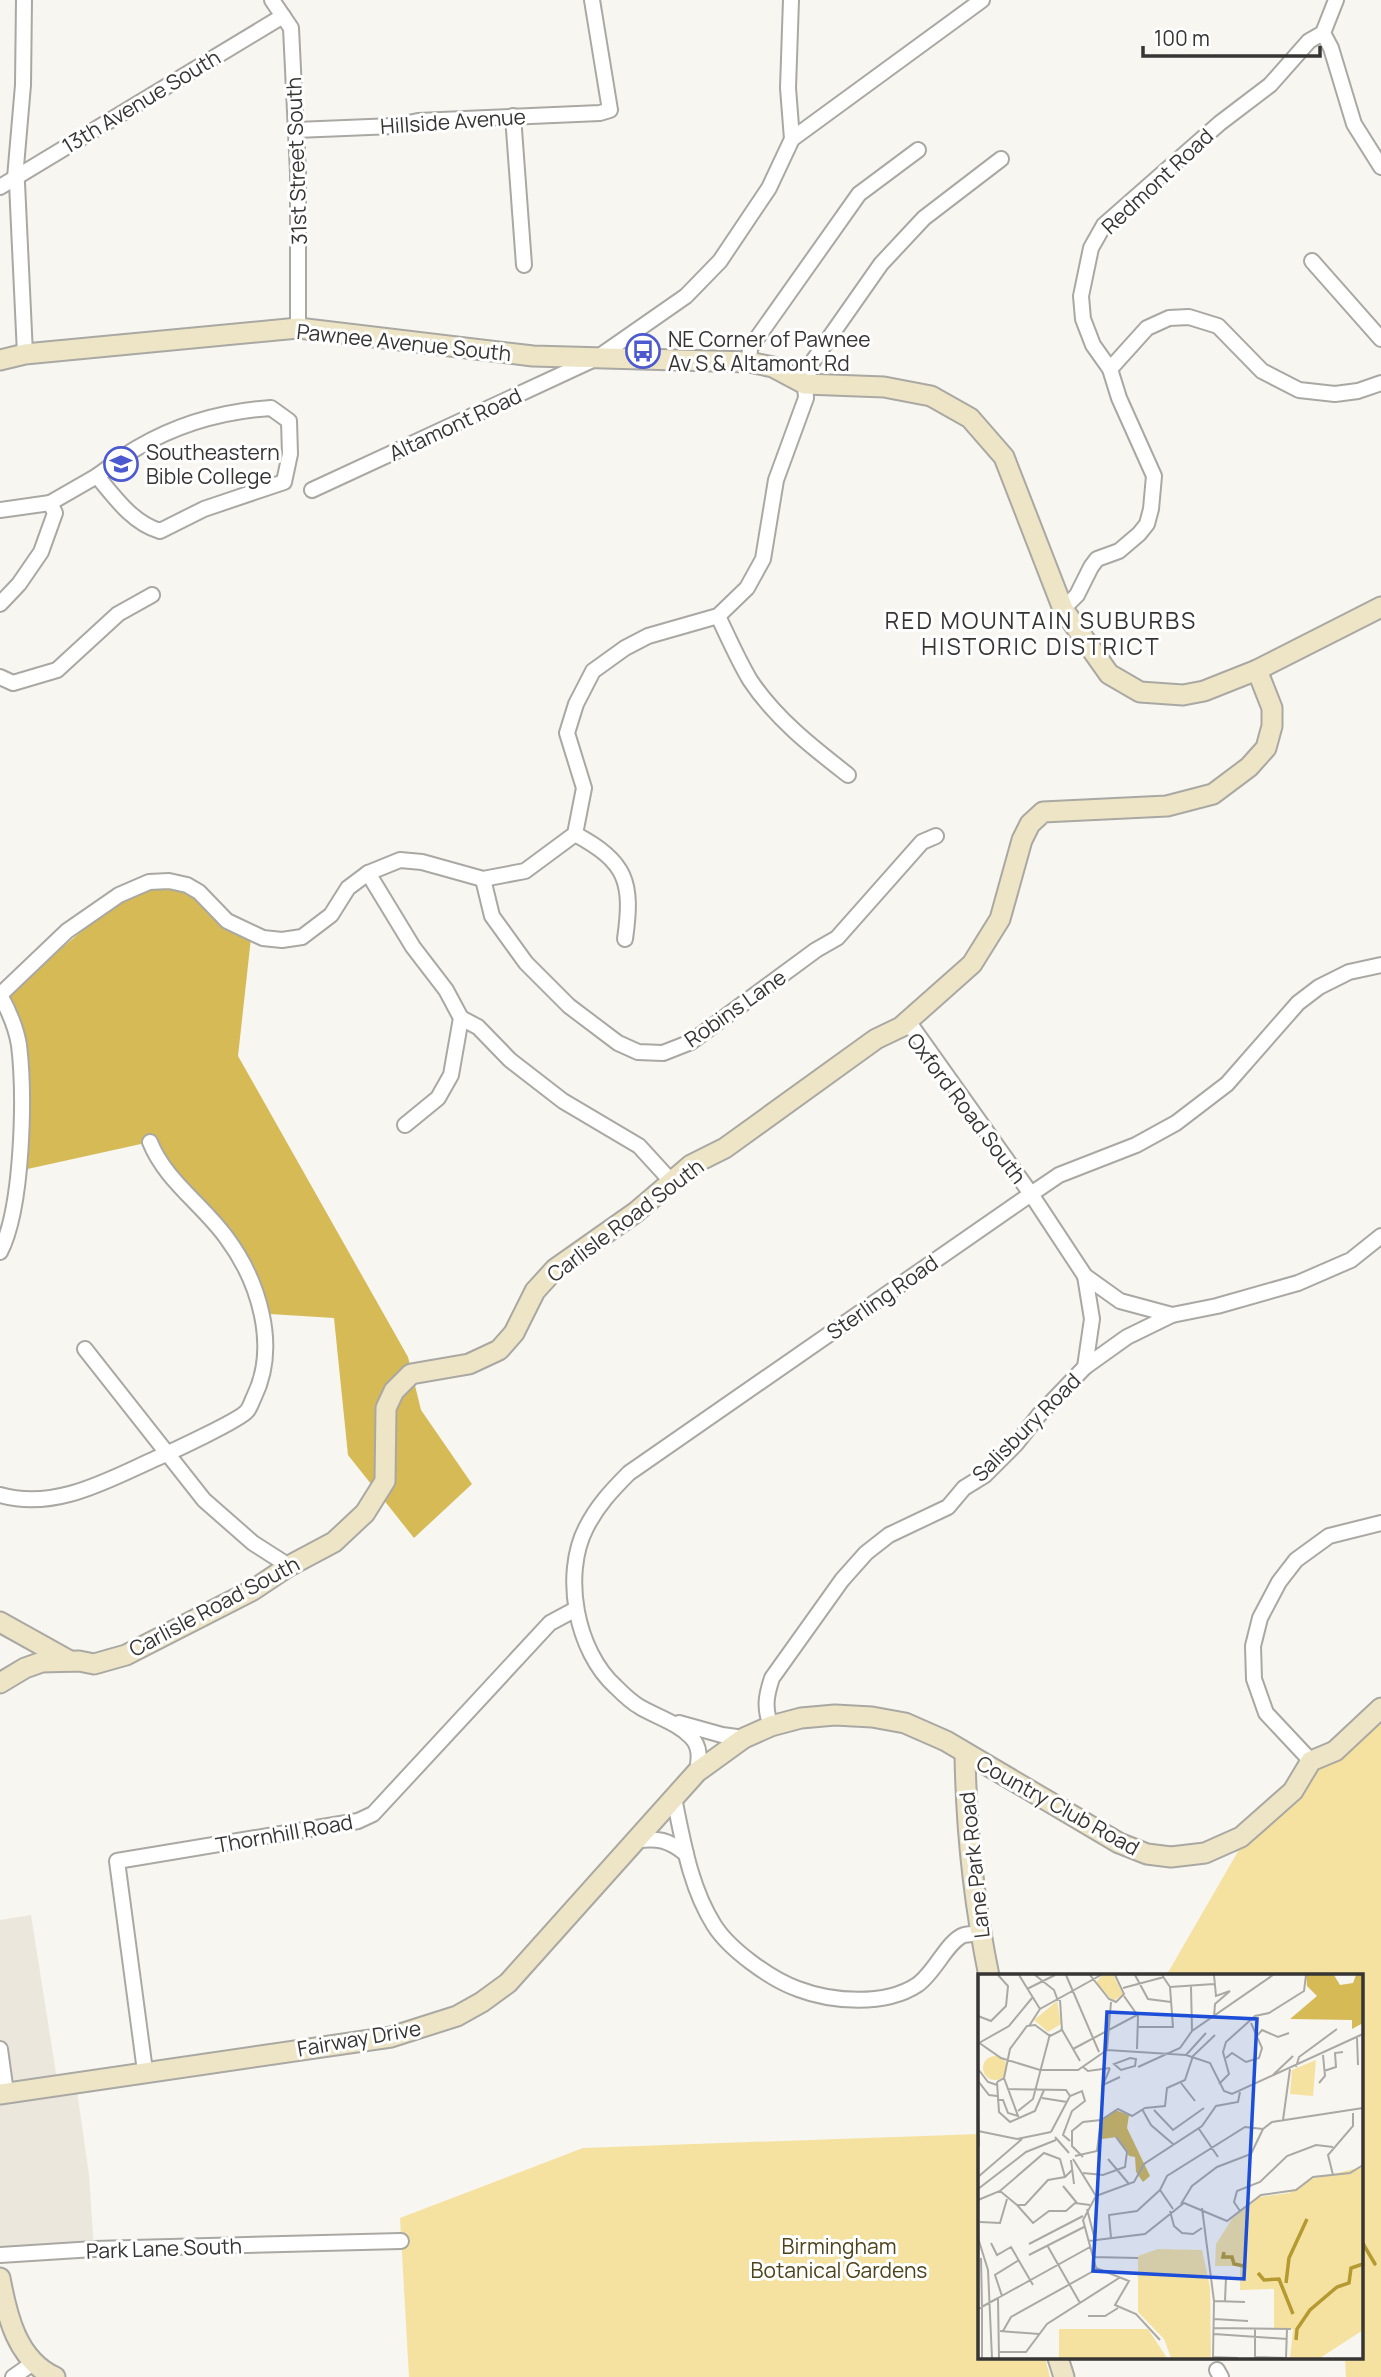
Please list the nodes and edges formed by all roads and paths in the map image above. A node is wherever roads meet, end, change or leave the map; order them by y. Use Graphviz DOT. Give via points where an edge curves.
graph roads {
  1 [pos="24,0"];
  2 [pos="272,0"];
  3 [pos="592,0"];
  4 [pos="791,0"];
  5 [pos="982,0"];
  6 [pos="1336,0"];
  7 [pos="283,16"];
  8 [pos="1323,33"];
  9 [pos="513,116"];
  10 [pos="296,130"];
  11 [pos="792,139"];
  12 [pos="918,150"];
  13 [pos="1001,159"];
  14 [pos="1380,161"];
  15 [pos="15,178"];
  16 [pos="0,187"];
  17 [pos="1312,261"];
  18 [pos="524,265"];
  19 [pos="298,328"];
  20 [pos="1381,339"];
  21 [pos="25,354"];
  22 [pos="597,358"];
  23 [pos="0,360"];
  24 [pos="749,362"];
  25 [pos="1110,369"];
  26 [pos="1381,383"];
  27 [pos="805,384"];
  28 [pos="97,476"];
  29 [pos="312,490"];
  30 [pos="52,508"];
  31 [pos="0,510"];
  32 [pos="152,595"];
  33 [pos="0,604"];
  34 [pos="1381,607"];
  35 [pos="1063,609"];
  36 [pos="718,616"];
  37 [pos="1257,670"];
  38 [pos="0,677"];
  39 [pos="848,775"];
  40 [pos="575,834"];
  41 [pos="936,836"];
  42 [pos="368,873"];
  43 [pos="483,879"];
  44 [pos="625,940"];
  45 [pos="1381,965"];
  46 [pos="0,995"];
  47 [pos="461,1018"];
  48 [pos="901,1027"];
  49 [pos="405,1125"];
  50 [pos="150,1142"];
  51 [pos="671,1181"];
  52 [pos="1031,1194"];
  53 [pos="1381,1236"];
  54 [pos="0,1252"];
  55 [pos="1085,1276"];
  56 [pos="1172,1315"];
  57 [pos="85,1349"];
  58 [pos="1085,1367"];
  59 [pos="168,1454"];
  60 [pos="0,1495"];
  61 [pos="1381,1523"];
  62 [pos="289,1566"];
  63 [pos="576,1609"];
  64 [pos="0,1622"];
  65 [pos="70,1661"];
  66 [pos="0,1683"];
  67 [pos="1381,1708"];
  68 [pos="664,1719"];
  69 [pos="771,1726"];
  70 [pos="744,1738"];
  71 [pos="965,1753"];
  72 [pos="1311,1762"];
  73 [pos="697,1772"];
  74 [pos="674,1798"];
  75 [pos="635,1841"];
  76 [pos="686,1854"];
  77 [pos="980,1933"];
  78 [pos="989,1974"];
  79 [pos="0,2049"];
  80 [pos="145,2071"];
  81 [pos="3,2093"];
  82 [pos="401,2241"];
  83 [pos="0,2255"];
  84 [pos="0,2278"];
  85 [pos="1059,2360"];
  86 [pos="33,2363"];
  87 [pos="13,2377"];
  88 [pos="55,2377"];
  89 [pos="1064,2377"];
  1 -- 15 [label="street"];
  2 -- 7 [label="street, 31st Street South"];
  3 -- 9 [label="street, Hillside Avenue" via="610,110"];
  4 -- 11 [label="street" via="788,88"];
  5 -- 11 [label="street"];
  6 -- 8 [label="street, Redmont Road"];
  7 -- 10 [label="street, 31st Street South" via="291,28"];
  7 -- 15 [label="street, 13th Avenue South"];
  8 -- 14 [label="street" via="1354,124"];
  8 -- 25 [label="street, Redmont Road" via="1309,41 1270,85 1104,225 1091,248 1081,296 1093,345"];
  9 -- 10 [label="street, Hillside Avenue"];
  9 -- 18 [label="street"];
  10 -- 19 [label="street, 31st Street South"];
  11 -- 22 [label="street, Altamont Road" via="769,188 720,261 687,296"];
  12 -- 24 [label="street" via="859,194 750,348"];
  13 -- 27 [label="street" via="924,218 881,264 813,361"];
  15 -- 16 [label="street, 13th Avenue South"];
  15 -- 21 [label="street"];
  17 -- 20 [label="street"];
  19 -- 21 [label="street, Pawnee Avenue South"];
  19 -- 22 [label="street, Pawnee Avenue South" via="533,356"];
  21 -- 23 [label="street, Pawnee Avenue South"];
  22 -- 24 [label="street, Pawnee Avenue South"];
  22 -- 29 [label="street, Altamont Road"];
  24 -- 27 [label="street, Pawnee Avenue South" via="773,367"];
  25 -- 26 [label="street" via="1147,328 1169,318 1189,317 1218,326 1262,371 1298,390 1335,394"];
  25 -- 35 [label="street, Redmont Road" via="1154,476 1151,509 1139,534 1119,551 1097,559 1077,595"];
  27 -- 35 [label="street" via="884,387 931,396 970,418 1004,457"];
  27 -- 36 [label="street" via="806,398 776,480 763,559 747,588"];
  28 -- 28 [label="street" via="136,448 187,424 237,410 271,408 289,421 290,454 284,482 204,509 160,531 145,527"];
  28 -- 30 [label="street"];
  30 -- 31 [label="street"];
  30 -- 33 [label="street" via="41,552"];
  32 -- 38 [label="street" via="118,614 57,670 13,683"];
  34 -- 37 [label="street"];
  35 -- 37 [label="street" via="1109,674 1140,692 1183,695"];
  36 -- 39 [label="street" via="767,704"];
  36 -- 40 [label="street" via="648,636 593,671 567,733 584,788"];
  37 -- 48 [label="street, Carlisle Road South" via="1272,708 1272,726 1266,748 1249,767 1213,794 1167,806 1043,812 1022,840 1000,919 972,964"];
  40 -- 43 [label="street" via="525,871"];
  40 -- 44 [label="street" via="615,863 627,888"];
  41 -- 43 [label="street, Robins Lane" via="922,842 837,938 691,1042 663,1053 638,1052 618,1043 569,1006 526,964 492,916"];
  42 -- 43 [label="street" via="400,860"];
  42 -- 46 [label="street" via="348,888 331,915 302,937 282,940 227,921 187,885 149,882 119,895 67,931"];
  42 -- 47 [label="street"];
  45 -- 52 [label="street, Sterling Road" via="1349,972 1298,1003 1227,1084 1176,1123 1059,1175"];
  46 -- 54 [label="street" via="19,1043 21,1136 15,1200"];
  47 -- 49 [label="street" via="451,1074 438,1098"];
  47 -- 51 [label="street" via="478,1027 510,1060 563,1101 639,1146"];
  48 -- 51 [label="street, Carlisle Road South" via="876,1039 725,1148"];
  48 -- 52 [label="street, Oxford Road South" via="913,1028"];
  50 -- 59 [label="street" via="157,1161 226,1237 251,1278 267,1337 262,1381 246,1413"];
  51 -- 62 [label="street, Carlisle Road South" via="636,1212 555,1269 535,1291 514,1333 499,1350 469,1364 411,1374 394,1391 386,1408 385,1481 365,1514 334,1542"];
  52 -- 55 [label="street, Oxford Road South"];
  52 -- 63 [label="street, Sterling Road" via="629,1473 603,1499 585,1530 575,1568"];
  53 -- 56 [label="street, Salisbury Road" via="1351,1259 1298,1283"];
  55 -- 56 [label="street" via="1120,1301"];
  55 -- 58 [label="street" via="1092,1319"];
  56 -- 58 [label="street, Salisbury Road" via="1128,1337"];
  57 -- 59 [label="street"];
  58 -- 69 [label="street, Salisbury Road" via="985,1475 964,1488 948,1507 889,1535 842,1580 772,1678 766,1697"];
  59 -- 60 [label="street" via="48,1500"];
  59 -- 62 [label="street" via="219,1514"];
  61 -- 72 [label="street" via="1329,1536 1296,1560 1260,1618 1253,1646 1254,1679 1266,1713"];
  62 -- 65 [label="street, Carlisle Road South" via="253,1590 126,1655 94,1664"];
  63 -- 68 [label="street, Sterling Road" via="593,1657 612,1684 638,1706"];
  63 -- 80 [label="street, Thornhill Road" via="550,1623 373,1814 358,1821 117,1861"];
  64 -- 65 [label="street"];
  65 -- 66 [label="street, Carlisle Road South" via="42,1662"];
  67 -- 72 [label="street, Country Club Road" via="1335,1751"];
  68 -- 70 [label="street, Sterling Road"];
  68 -- 73 [label="street, Sterling Road" via="693,1738 699,1758"];
  69 -- 70 [label="street, Fairway Drive"];
  69 -- 71 [label="street, Country Club Road" via="801,1718 872,1717 905,1723"];
  70 -- 73 [label="street, Fairway Drive"];
  71 -- 72 [label="street, Country Club Road" via="1119,1843 1171,1857 1205,1853 1241,1837 1293,1791"];
  71 -- 77 [label="street, Lane Park Road"];
  73 -- 74 [label="street, Fairway Drive"];
  74 -- 75 [label="street, Fairway Drive"];
  74 -- 76 [label="street"];
  75 -- 76 [label="street" via="662,1839"];
  75 -- 80 [label="street, Fairway Drive" via="508,1983 457,2016 391,2037"];
  76 -- 77 [label="street" via="701,1903 715,1927 734,1948 799,1989 867,1999 893,1994 918,1985 953,1942"];
  77 -- 78 [label="street, Lane Park Road"];
  79 -- 81 [label="street"];
  80 -- 81 [label="street, Fairway Drive"];
  82 -- 83 [label="street, Park Lane South"];
  84 -- 86 [label="street" via="15,2334"];
  85 -- 89 [label="street"];
  86 -- 87 [label="street"];
  86 -- 88 [label="street"];
}
